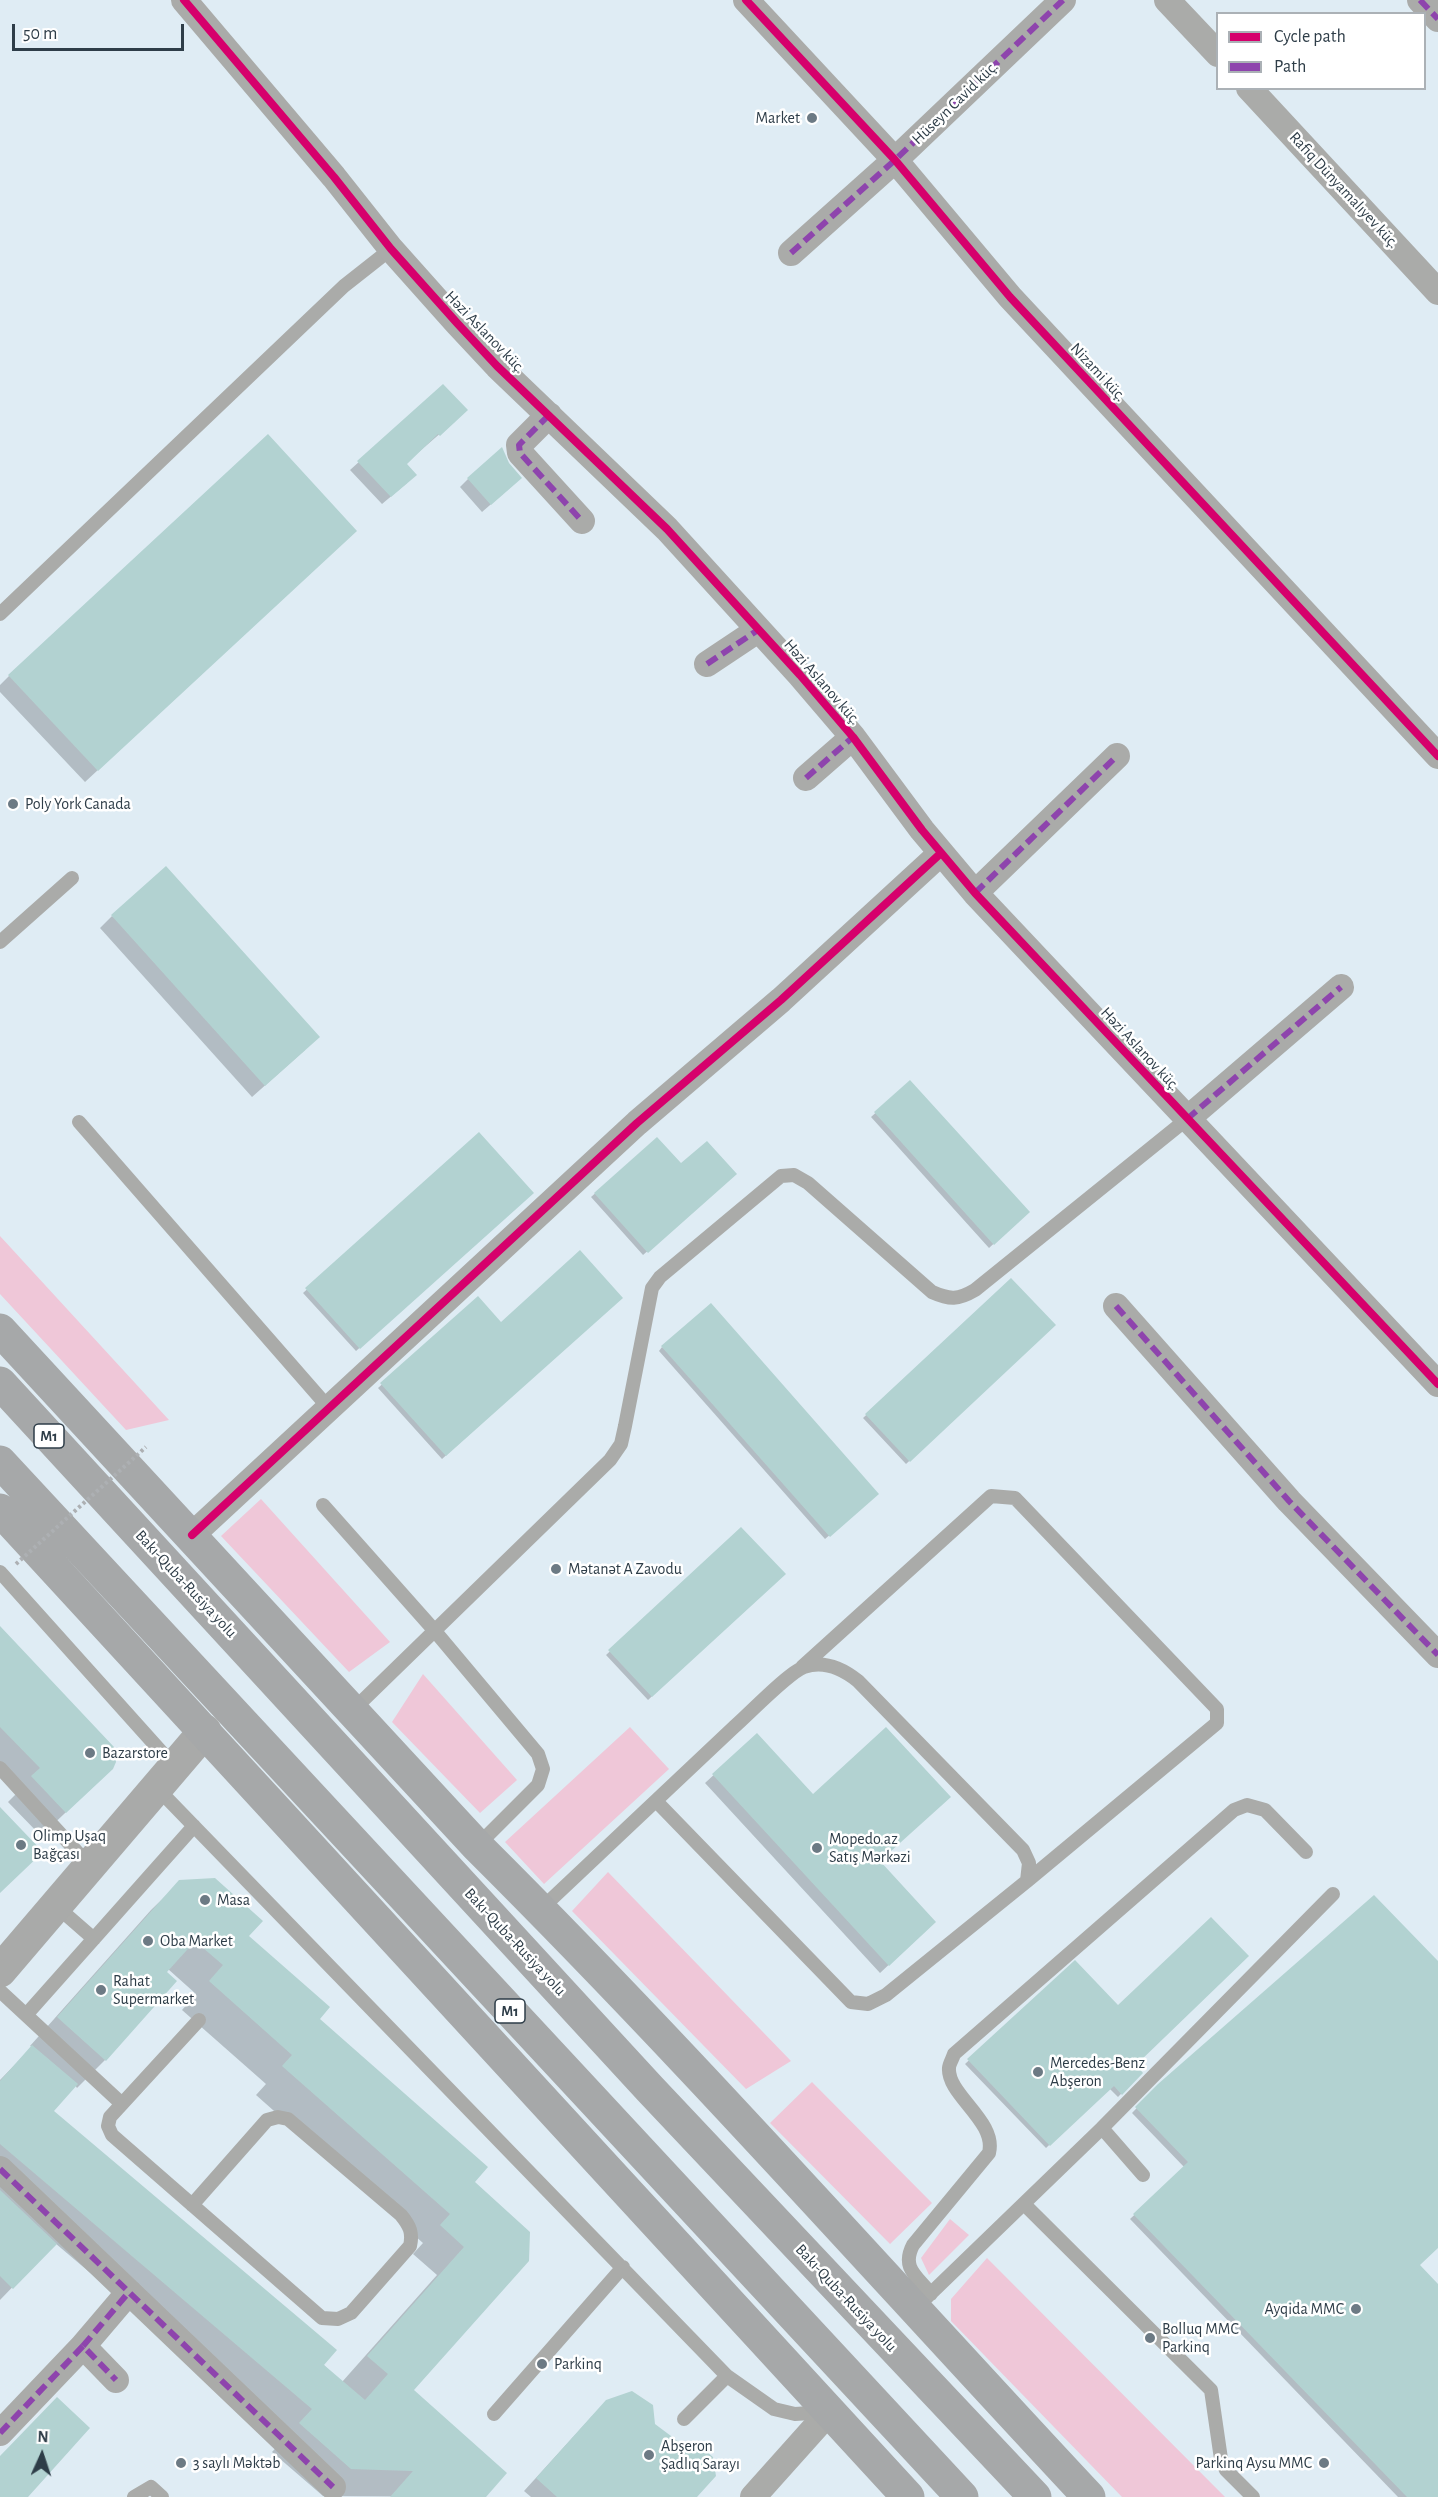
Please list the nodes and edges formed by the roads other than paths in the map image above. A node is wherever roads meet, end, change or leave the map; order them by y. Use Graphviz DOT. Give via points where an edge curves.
graph roads {
  1 [pos="184,0"];
  2 [pos="746,0"];
  3 [pos="1063,0"];
  4 [pos="1167,0"];
  5 [pos="1420,0"];
  6 [pos="1438,19"];
  7 [pos="1216,52"];
  8 [pos="1251,90"];
  9 [pos="895,160"];
  10 [pos="391,249"];
  11 [pos="791,253"];
  12 [pos="1438,292"];
  13 [pos="549,415"];
  14 [pos="582,521"];
  15 [pos="0,614"];
  16 [pos="758,630"];
  17 [pos="707,664"];
  18 [pos="853,737"];
  19 [pos="1117,756"];
  20 [pos="1438,756"];
  21 [pos="806,778"];
  22 [pos="941,853"];
  23 [pos="72,878"];
  24 [pos="975,893"];
  25 [pos="0,942"];
  26 [pos="1341,987"];
  27 [pos="1187,1119"];
  28 [pos="79,1122"];
  29 [pos="1116,1306"];
  30 [pos="0,1330"];
  31 [pos="0,1383"];
  32 [pos="1438,1384"];
  33 [pos="328,1407"];
  34 [pos="0,1462"];
  35 [pos="323,1505"];
  36 [pos="0,1510"];
  37 [pos="192,1535"];
  38 [pos="0,1572"];
  39 [pos="434,1630"];
  40 [pos="1438,1655"];
  41 [pos="802,1667"];
  42 [pos="352,1711"];
  43 [pos="205,1731"];
  44 [pos="0,1768"];
  45 [pos="165,1776"];
  46 [pos="656,1801"];
  47 [pos="194,1826"];
  48 [pos="477,1846"];
  49 [pos="1306,1852"];
  50 [pos="89,1865"];
  51 [pos="1027,1881"];
  52 [pos="1333,1894"];
  53 [pos="55,1905"];
  54 [pos="541,1909"];
  55 [pos="94,1939"];
  56 [pos="0,1971"];
  57 [pos="0,1991"];
  58 [pos="26,2015"];
  59 [pos="200,2020"];
  60 [pos="122,2104"];
  61 [pos="737,2118"];
  62 [pos="1102,2128"];
  63 [pos="0,2169"];
  64 [pos="1143,2175"];
  65 [pos="1024,2204"];
  66 [pos="192,2205"];
  67 [pos="623,2266"];
  68 [pos="129,2292"];
  69 [pos="923,2302"];
  70 [pos="857,2310"];
  71 [pos="83,2346"];
  72 [pos="727,2376"];
  73 [pos="116,2380"];
  74 [pos="829,2412"];
  75 [pos="494,2414"];
  76 [pos="684,2419"];
  77 [pos="0,2433"];
  78 [pos="333,2487"];
  79 [pos="134,2497"];
  80 [pos="162,2497"];
  81 [pos="753,2497"];
  82 [pos="908,2497"];
  83 [pos="962,2497"];
  84 [pos="1035,2497"];
  85 [pos="1089,2497"];
  86 [pos="1253,2497"];
  1 -- 10 [label="street, Həzi Aslanov küç."];
  2 -- 9 [label="street, Nizami küç."];
  3 -- 9 [label="street, Hüseyn Cavid küç."];
  4 -- 7 [label="street"];
  5 -- 6 [label="street"];
  8 -- 12 [label="street, Rafiq Dünyamalıyev küç."];
  9 -- 11 [label="street, Hüseyn Cavid küç."];
  9 -- 20 [label="street, Nizami küç." via="1010,297"];
  10 -- 13 [label="street, Həzi Aslanov küç." via="497,366"];
  10 -- 15 [label="lane" via="344,286"];
  13 -- 14 [label="street" via="519,445 520,453"];
  13 -- 16 [label="street, Həzi Aslanov küç." via="667,529"];
  16 -- 17 [label="street"];
  16 -- 18 [label="street, Həzi Aslanov küç."];
  18 -- 21 [label="street"];
  18 -- 22 [label="street, Həzi Aslanov küç."];
  19 -- 24 [label="street"];
  22 -- 24 [label="street, Həzi Aslanov küç."];
  22 -- 33 [label="street" via="781,1000 628,1131"];
  23 -- 25 [label="lane"];
  24 -- 27 [label="street, Həzi Aslanov küç."];
  26 -- 27 [label="street"];
  27 -- 32 [label="street, Həzi Aslanov küç."];
  27 -- 39 [label="lane" via="960,1299 932,1293 808,1183 794,1175 781,1176 660,1277 652,1288 626,1426 621,1444 610,1460"];
  28 -- 33 [label="lane"];
  29 -- 40 [label="street" via="1289,1501"];
  30 -- 37 [label="highway"];
  31 -- 70 [label="highway, Bakı-Quba-Rusiya yolu / M1"];
  33 -- 37 [label="street"];
  34 -- 83 [label="highway, M1"];
  35 -- 39 [label="lane"];
  36 -- 43 [label="highway"];
  37 -- 42 [label="highway"];
  38 -- 45 [label="lane"];
  39 -- 42 [label="lane"];
  39 -- 48 [label="lane" via="538,1754 543,1769 538,1785"];
  41 -- 46 [label="lane"];
  41 -- 51 [label="lane" via="822,1665 843,1670 858,1681 1023,1850 1029,1863"];
  41 -- 51 [label="lane" via="992,1496 1015,1498 1217,1709 1217,1723"];
  42 -- 48 [label="highway"];
  43 -- 45 [label="street"];
  43 -- 74 [label="highway"];
  44 -- 50 [label="lane"];
  45 -- 47 [label="lane"];
  45 -- 50 [label="street"];
  46 -- 51 [label="lane" via="851,2002 868,2004 886,1995"];
  46 -- 54 [label="lane"];
  47 -- 55 [label="lane"];
  47 -- 67 [label="lane"];
  48 -- 54 [label="highway"];
  49 -- 69 [label="lane" via="1265,1810 1247,1805 1234,1810 954,2054 949,2068 952,2080 986,2130 991,2145 989,2153 908,2255 908,2266"];
  50 -- 53 [label="street"];
  52 -- 62 [label="lane"];
  53 -- 55 [label="lane"];
  53 -- 56 [label="street"];
  54 -- 61 [label="highway"];
  55 -- 58 [label="lane"];
  57 -- 58 [label="lane"];
  58 -- 60 [label="lane"];
  59 -- 60 [label="lane"];
  60 -- 66 [label="lane" via="110,2117 112,2135"];
  61 -- 69 [label="highway"];
  61 -- 70 [label="highway"];
  62 -- 64 [label="lane"];
  62 -- 65 [label="lane"];
  63 -- 68 [label="street"];
  65 -- 69 [label="lane"];
  65 -- 86 [label="lane" via="1211,2390 1221,2459 1226,2470"];
  66 -- 66 [label="lane" via="322,2318 338,2319 351,2313 410,2246 412,2236 401,2216 288,2119 278,2117 267,2120"];
  67 -- 72 [label="lane"];
  67 -- 75 [label="lane"];
  68 -- 71 [label="street"];
  68 -- 78 [label="street"];
  69 -- 85 [label="highway"];
  70 -- 84 [label="highway, Bakı-Quba-Rusiya yolu / M1"];
  71 -- 73 [label="street"];
  71 -- 77 [label="street"];
  72 -- 74 [label="lane" via="774,2409 795,2414"];
  72 -- 76 [label="lane"];
  74 -- 81 [label="street"];
  74 -- 82 [label="highway"];
  79 -- 80 [label="lane" via="151,2487"];
}
